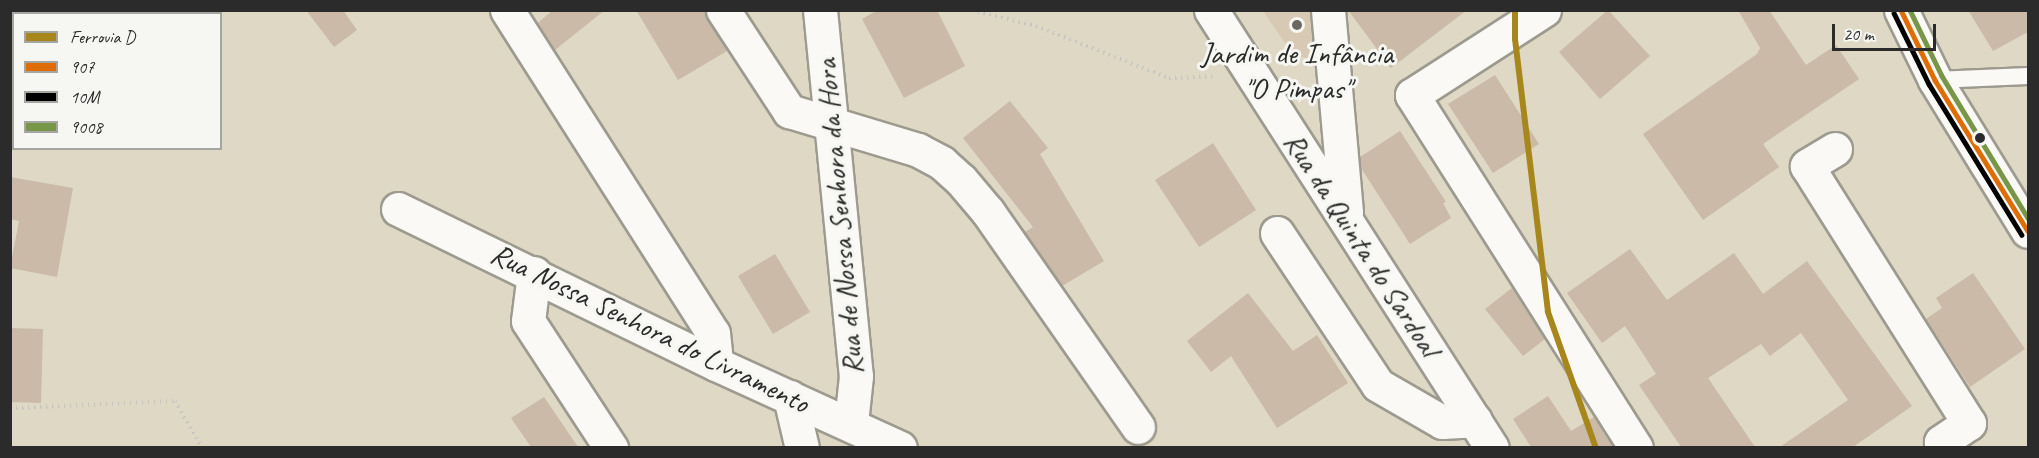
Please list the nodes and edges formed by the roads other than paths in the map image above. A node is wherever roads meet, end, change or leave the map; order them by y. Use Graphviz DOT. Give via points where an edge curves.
graph roads {
  1 [pos="507,10"];
  2 [pos="723,10"];
  3 [pos="820,10"];
  4 [pos="1211,10"];
  5 [pos="1328,10"];
  6 [pos="1544,10"];
  7 [pos="1901,10"];
  8 [pos="2028,76"];
  9 [pos="1935,80"];
  10 [pos="831,123"];
  11 [pos="1835,148"];
  12 [pos="398,209"];
  13 [pos="1347,219"];
  14 [pos="2028,231"];
  15 [pos="1277,233"];
  16 [pos="534,273"];
  17 [pos="716,364"];
  18 [pos="790,397"];
  19 [pos="1475,420"];
  20 [pos="851,423"];
  21 [pos="1138,427"];
  22 [pos="610,447"];
  23 [pos="802,447"];
  24 [pos="900,447"];
  25 [pos="1492,447"];
  26 [pos="1636,447"];
  27 [pos="1945,447"];
  1 -- 17 [label="street" via="713,333"];
  2 -- 10 [label="street" via="789,111"];
  3 -- 10 [label="street, Rua de Nossa Senhora da Hora"];
  4 -- 13 [label="street, Rua da Quinta do Sardoal"];
  5 -- 13 [label="street"];
  6 -- 26 [label="street" via="1412,95"];
  7 -- 9 [label="street"];
  8 -- 9 [label="lane"];
  9 -- 14 [label="street"];
  10 -- 20 [label="street, Rua de Nossa Senhora da Hora" via="856,376"];
  10 -- 21 [label="street" via="918,150 942,163 961,180 988,212"];
  11 -- 27 [label="street" via="1806,166 1969,423 1941,442"];
  12 -- 16 [label="street, Rua Nossa Senhora do Livramento"];
  13 -- 19 [label="street, Rua da Quinta do Sardoal"];
  15 -- 19 [label="street" via="1378,385 1442,422"];
  16 -- 17 [label="street, Rua Nossa Senhora do Livramento"];
  16 -- 22 [label="street" via="528,321"];
  17 -- 18 [label="street, Rua Nossa Senhora do Livramento"];
  18 -- 20 [label="street, Rua Nossa Senhora do Livramento"];
  18 -- 23 [label="street"];
  19 -- 25 [label="street, Rua da Quinta do Sardoal"];
  20 -- 24 [label="street, Rua Nossa Senhora do Livramento"];
}
